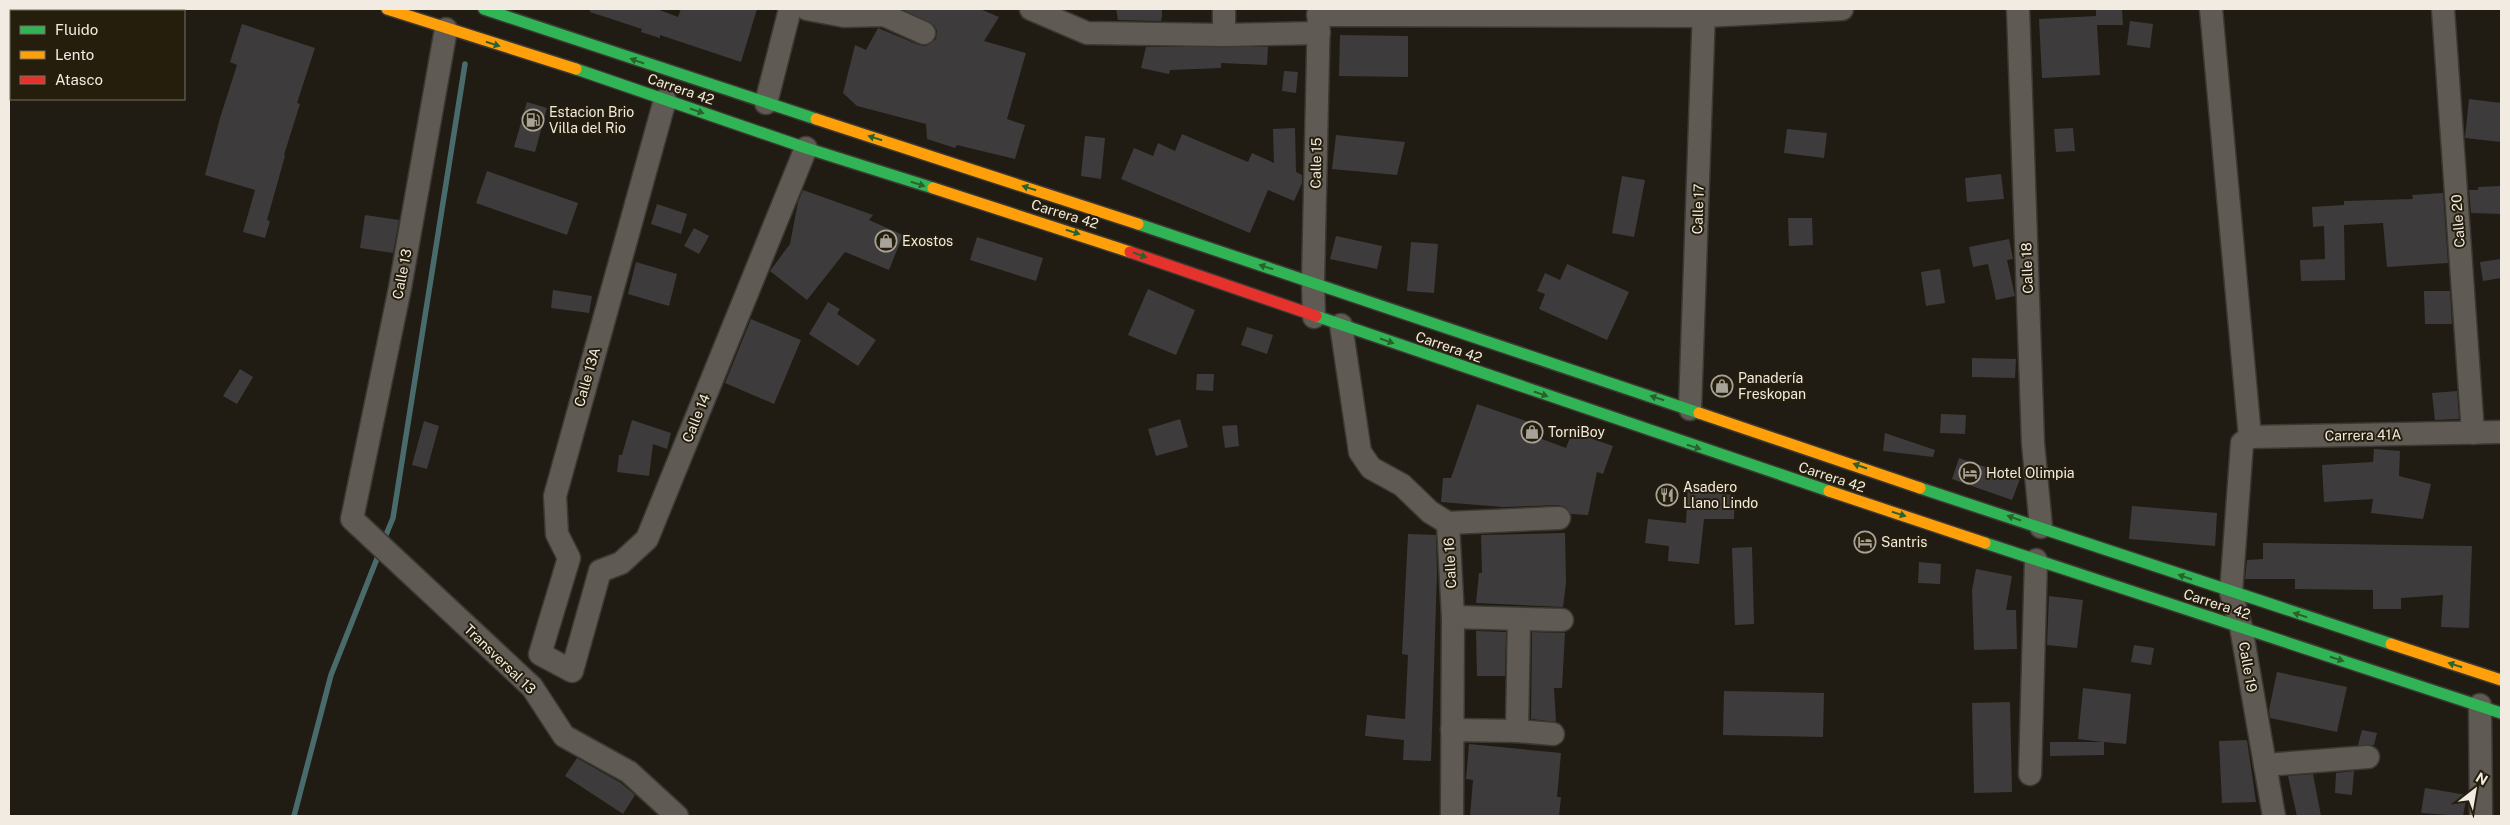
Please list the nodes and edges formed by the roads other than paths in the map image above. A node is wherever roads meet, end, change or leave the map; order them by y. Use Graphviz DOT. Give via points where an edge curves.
graph roads {
  1 [pos="386,9"];
  2 [pos="484,9"];
  3 [pos="790,9"];
  4 [pos="807,9"];
  5 [pos="1031,9"];
  6 [pos="1224,9"];
  7 [pos="1842,9"];
  8 [pos="2018,9"];
  9 [pos="2212,9"];
  10 [pos="2443,9"];
  11 [pos="1415,11"];
  12 [pos="1518,12"];
  13 [pos="1608,12"];
  14 [pos="1704,12"];
  15 [pos="1319,19"];
  16 [pos="446,29"];
  17 [pos="924,33"];
  18 [pos="1224,35"];
  19 [pos="665,100"];
  20 [pos="766,103"];
  21 [pos="806,148"];
  22 [pos="1313,282"];
  23 [pos="1314,317"];
  24 [pos="1341,325"];
  25 [pos="1690,409"];
  26 [pos="2501,432"];
  27 [pos="2473,433"];
  28 [pos="2250,436"];
  29 [pos="1559,518"];
  30 [pos="352,519"];
  31 [pos="1448,523"];
  32 [pos="2041,527"];
  33 [pos="569,558"];
  34 [pos="2036,560"];
  35 [pos="600,571"];
  36 [pos="2231,592"];
  37 [pos="1453,617"];
  38 [pos="1519,619"];
  39 [pos="1562,620"];
  40 [pos="2241,627"];
  41 [pos="2501,680"];
  42 [pos="2480,706"];
  43 [pos="2501,713"];
  44 [pos="1452,730"];
  45 [pos="1517,731"];
  46 [pos="1553,734"];
  47 [pos="2368,757"];
  48 [pos="2265,765"];
  49 [pos="2030,774"];
  50 [pos="677,816"];
  51 [pos="1452,816"];
  52 [pos="2274,816"];
  53 [pos="2481,816"];
  1 -- 16 [label="highway, Carrera 42"];
  20 -- 2 [label="highway, Carrera 42, one-way"];
  3 -- 20 [label="street"];
  4 -- 17 [label="street" via="844,16 884,15"];
  5 -- 18 [label="street" via="1087,33"];
  6 -- 18 [label="street"];
  7 -- 14 [label="street"];
  8 -- 32 [label="street, Calle 18" via="2033,443"];
  9 -- 28 [label="street"];
  10 -- 27 [label="street, Calle 20"];
  11 -- 12 [label="street"];
  11 -- 15 [label="street"];
  12 -- 13 [label="street"];
  13 -- 14 [label="street"];
  14 -- 25 [label="street, Calle 17"];
  15 -- 18 [label="street"];
  15 -- 22 [label="street, Calle 15"];
  16 -- 19 [label="highway, Carrera 42, one-way"];
  16 -- 30 [label="street, Calle 13" via="400,288"];
  19 -- 21 [label="highway, Carrera 42, one-way"];
  19 -- 33 [label="street, Calle 13A" via="554,496 557,534"];
  22 -- 20 [label="highway, Carrera 42, one-way"];
  21 -- 23 [label="highway, Carrera 42, one-way" via="1094,239"];
  21 -- 35 [label="street, Calle 14" via="647,539 621,563"];
  22 -- 23 [label="street, Calle 15"];
  25 -- 22 [label="highway, Carrera 42, one-way"];
  23 -- 24 [label="highway, Carrera 42"];
  24 -- 31 [label="street, Calle 16" via="1360,452 1371,468 1402,485 1430,512"];
  24 -- 34 [label="highway, Carrera 42, one-way"];
  32 -- 25 [label="highway, Carrera 42, one-way"];
  26 -- 27 [label="street, Carrera 41A"];
  27 -- 28 [label="street, Carrera 41A"];
  28 -- 36 [label="street, Calle 19" via="2242,443 2240,458"];
  29 -- 31 [label="street"];
  30 -- 50 [label="street, Transversal 13" via="532,687 564,736 629,772"];
  31 -- 37 [label="street, Calle 16"];
  36 -- 32 [label="highway, Carrera 42, one-way"];
  33 -- 35 [label="street"];
  33 -- 35 [label="street" via="540,654 572,671"];
  34 -- 40 [label="highway, Carrera 42"];
  34 -- 49 [label="street"];
  36 -- 40 [label="street, Calle 19"];
  41 -- 36 [label="highway, Carrera 42, one-way"];
  37 -- 38 [label="street"];
  37 -- 44 [label="street, Calle 16"];
  38 -- 39 [label="street"];
  38 -- 45 [label="street"];
  40 -- 42 [label="highway, Carrera 42, one-way"];
  40 -- 48 [label="street, Calle 19"];
  42 -- 43 [label="highway, Carrera 42"];
  42 -- 53 [label="street"];
  44 -- 45 [label="street"];
  44 -- 51 [label="street, Calle 16"];
  45 -- 46 [label="street"];
  47 -- 48 [label="street"];
  48 -- 52 [label="street, Calle 19"];
}
